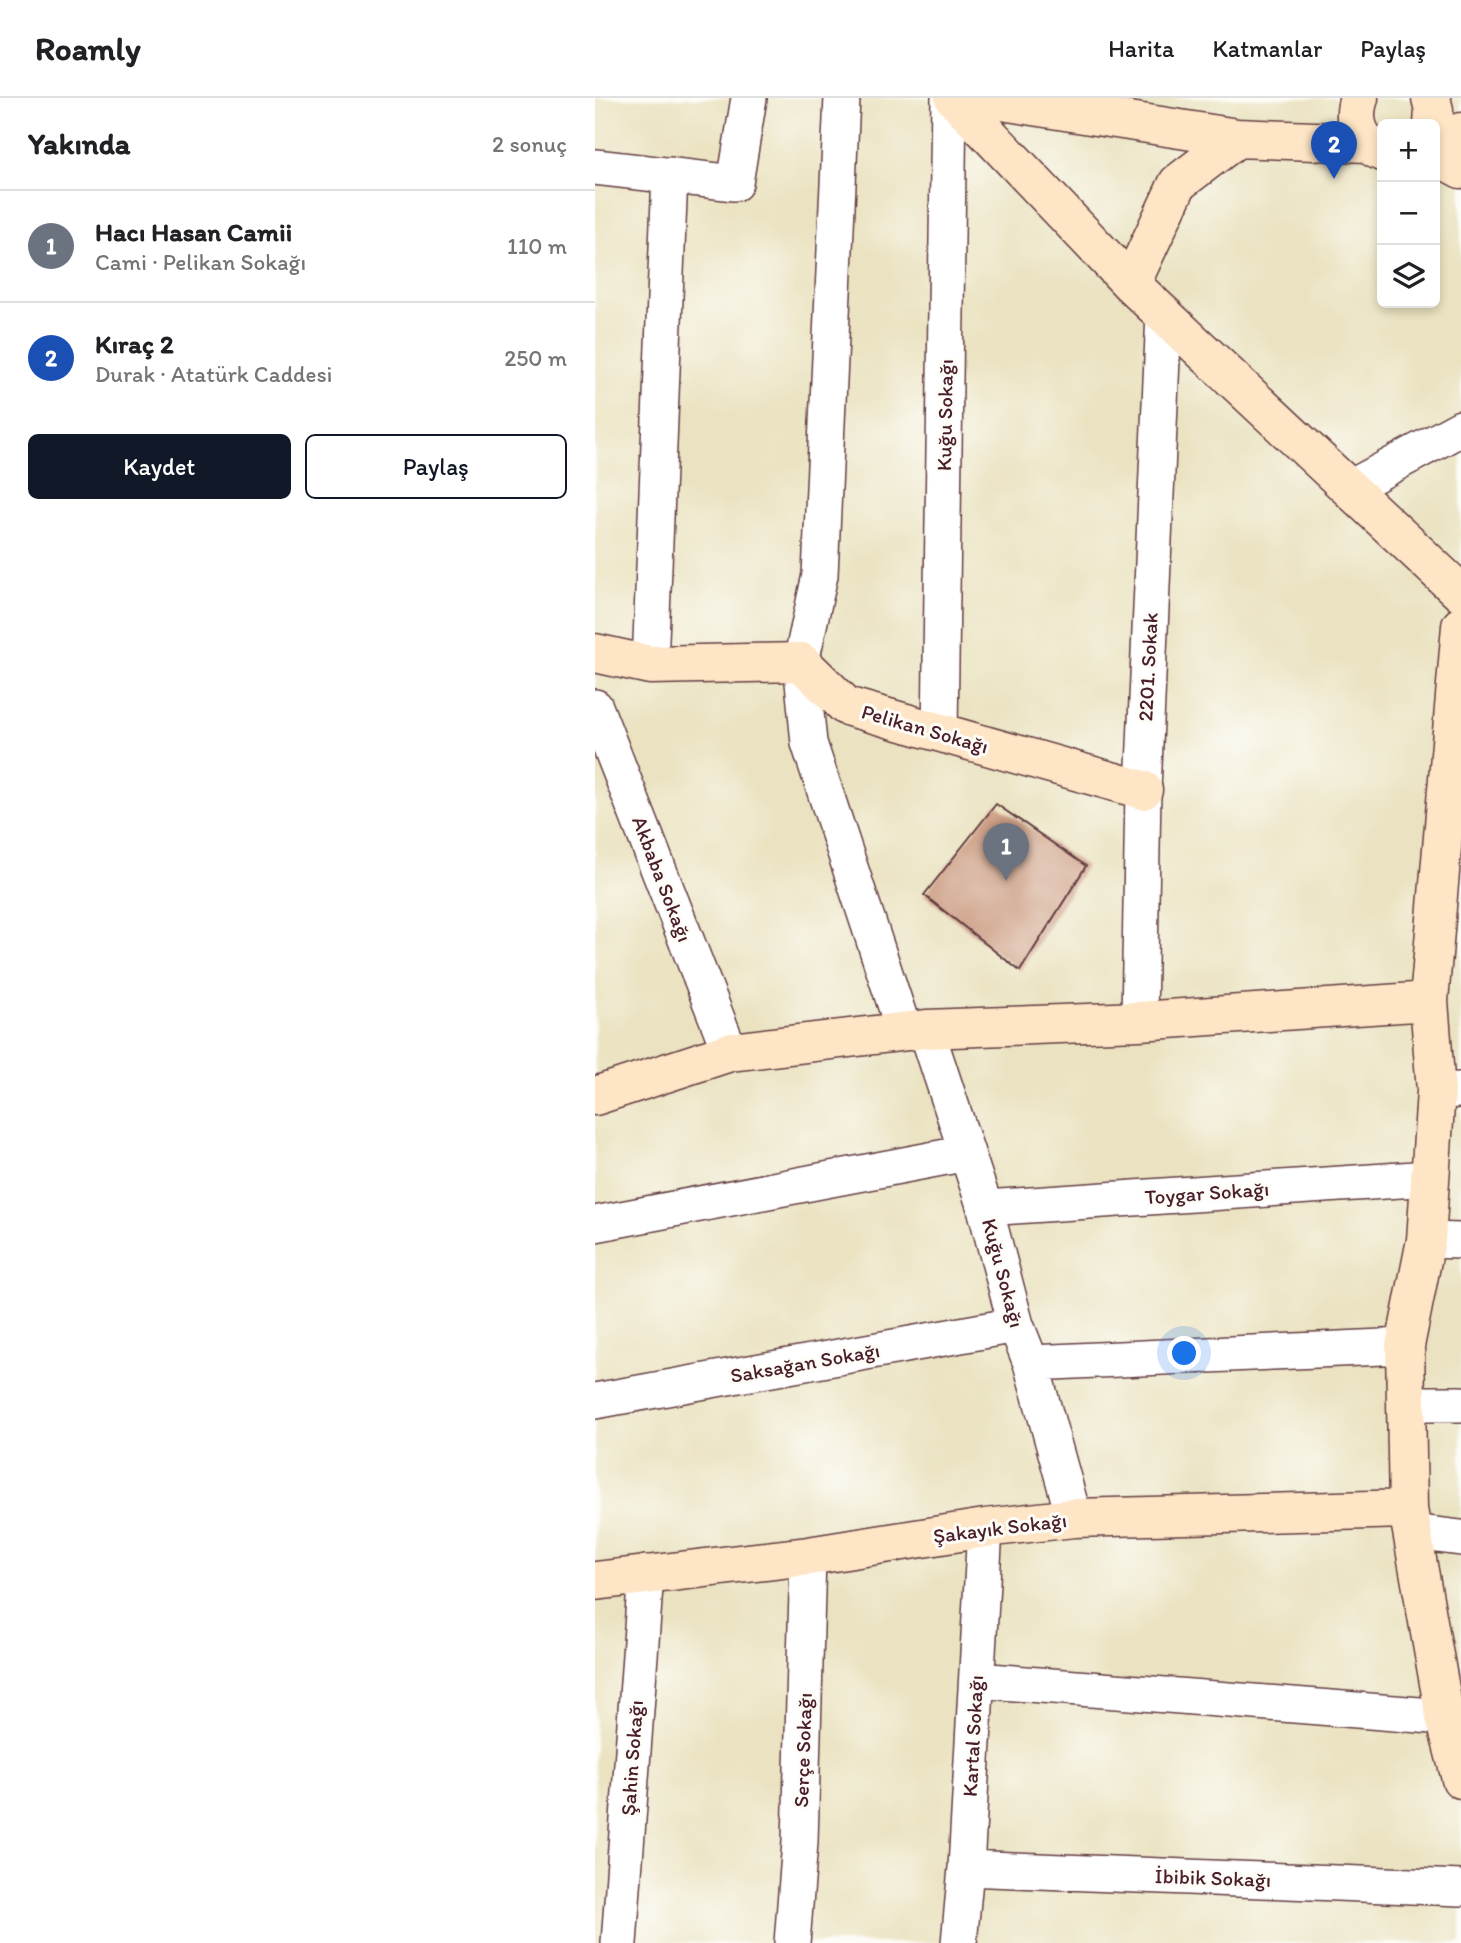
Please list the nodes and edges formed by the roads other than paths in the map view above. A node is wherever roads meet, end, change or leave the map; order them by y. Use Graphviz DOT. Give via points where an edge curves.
graph roads {
  1 [pos="749,98"];
  2 [pos="842,98"];
  3 [pos="951,98"];
  4 [pos="983,98"];
  5 [pos="1359,98"];
  6 [pos="1431,98"];
  7 [pos="1433,119"];
  8 [pos="1461,132"];
  9 [pos="1237,138"];
  10 [pos="1440,139"];
  11 [pos="1375,147"];
  12 [pos="1440,158"];
  13 [pos="595,167"];
  14 [pos="1461,169"];
  15 [pos="670,175"];
  16 [pos="1131,284"];
  17 [pos="1164,313"];
  18 [pos="1461,428"];
  19 [pos="1350,488"];
  20 [pos="1461,593"];
  21 [pos="1461,626"];
  22 [pos="595,653"];
  23 [pos="801,662"];
  24 [pos="650,666"];
  25 [pos="595,707"];
  26 [pos="940,733"];
  27 [pos="1143,790"];
  28 [pos="1429,1001"];
  29 [pos="1139,1021"];
  30 [pos="915,1030"];
  31 [pos="730,1052"];
  32 [pos="1449,1090"];
  33 [pos="595,1096"];
  34 [pos="967,1153"];
  35 [pos="1430,1178"];
  36 [pos="985,1208"];
  37 [pos="595,1224"];
  38 [pos="1444,1241"];
  39 [pos="1016,1325"];
  40 [pos="1405,1346"];
  41 [pos="1031,1363"];
  42 [pos="595,1401"];
  43 [pos="1406,1404"];
  44 [pos="1461,1404"];
  45 [pos="1074,1518"];
  46 [pos="1410,1521"];
  47 [pos="985,1528"];
  48 [pos="1461,1538"];
  49 [pos="808,1556"];
  50 [pos="646,1573"];
  51 [pos="595,1581"];
  52 [pos="977,1680"];
  53 [pos="1445,1717"];
  54 [pos="1461,1779"];
  55 [pos="966,1868"];
  56 [pos="1461,1888"];
  57 [pos="619,1943"];
  58 [pos="792,1943"];
  59 [pos="959,1943"];
  1 -- 15 [label="street" via="735,183"];
  2 -- 23 [label="street, Kuğu Sokağı" via="820,575"];
  3 -- 16 [label="street"];
  3 -- 26 [label="street, Kuğu Sokağı"];
  4 -- 9 [label="street"];
  5 -- 11 [label="street" via="1356,121 1360,133"];
  6 -- 7 [label="street"];
  8 -- 10 [label="street"];
  9 -- 11 [label="street"];
  9 -- 16 [label="street" via="1178,183"];
  12 -- 14 [label="street"];
  13 -- 15 [label="street"];
  15 -- 24 [label="street"];
  16 -- 17 [label="street"];
  17 -- 19 [label="street"];
  17 -- 27 [label="street, 2201. Sokak"];
  18 -- 19 [label="street"];
  19 -- 20 [label="street"];
  21 -- 28 [label="street"];
  22 -- 24 [label="street"];
  23 -- 24 [label="street"];
  23 -- 26 [label="street, Pelikan Sokağı" via="846,706"];
  23 -- 30 [label="street, Kuğu Sokağı" via="809,743"];
  25 -- 31 [label="street, Akbaba Sokağı"];
  26 -- 27 [label="street, Pelikan Sokağı"];
  27 -- 29 [label="street, 2201. Sokak"];
  28 -- 29 [label="street"];
  28 -- 32 [label="street"];
  29 -- 30 [label="street"];
  30 -- 31 [label="street"];
  30 -- 34 [label="street, Kuğu Sokağı"];
  31 -- 33 [label="street"];
  32 -- 35 [label="street"];
  34 -- 36 [label="street, Kuğu Sokağı"];
  34 -- 37 [label="street"];
  35 -- 36 [label="street, Toygar Sokağı"];
  35 -- 38 [label="street"];
  36 -- 39 [label="street, Kuğu Sokağı"];
  38 -- 40 [label="street"];
  39 -- 41 [label="street, Kuğu Sokağı"];
  39 -- 42 [label="street, Saksağan Sokağı"];
  40 -- 41 [label="street"];
  40 -- 43 [label="street"];
  41 -- 45 [label="street, Kuğu Sokağı"];
  43 -- 44 [label="street"];
  43 -- 46 [label="street"];
  45 -- 46 [label="street, Şakayık Sokağı"];
  45 -- 47 [label="street, Şakayık Sokağı"];
  46 -- 48 [label="street"];
  46 -- 53 [label="street"];
  47 -- 49 [label="street, Şakayık Sokağı"];
  47 -- 52 [label="street, Kartal Sokağı"];
  49 -- 50 [label="street, Şakayık Sokağı"];
  49 -- 58 [label="street, Serçe Sokağı" via="800,1842"];
  50 -- 51 [label="street, Şakayık Sokağı"];
  50 -- 57 [label="street, Şahin Sokağı"];
  52 -- 53 [label="street"];
  52 -- 55 [label="street, Kartal Sokağı"];
  53 -- 54 [label="street"];
  55 -- 56 [label="street, İbibik Sokağı"];
  55 -- 59 [label="street, Kartal Sokağı"];
}
